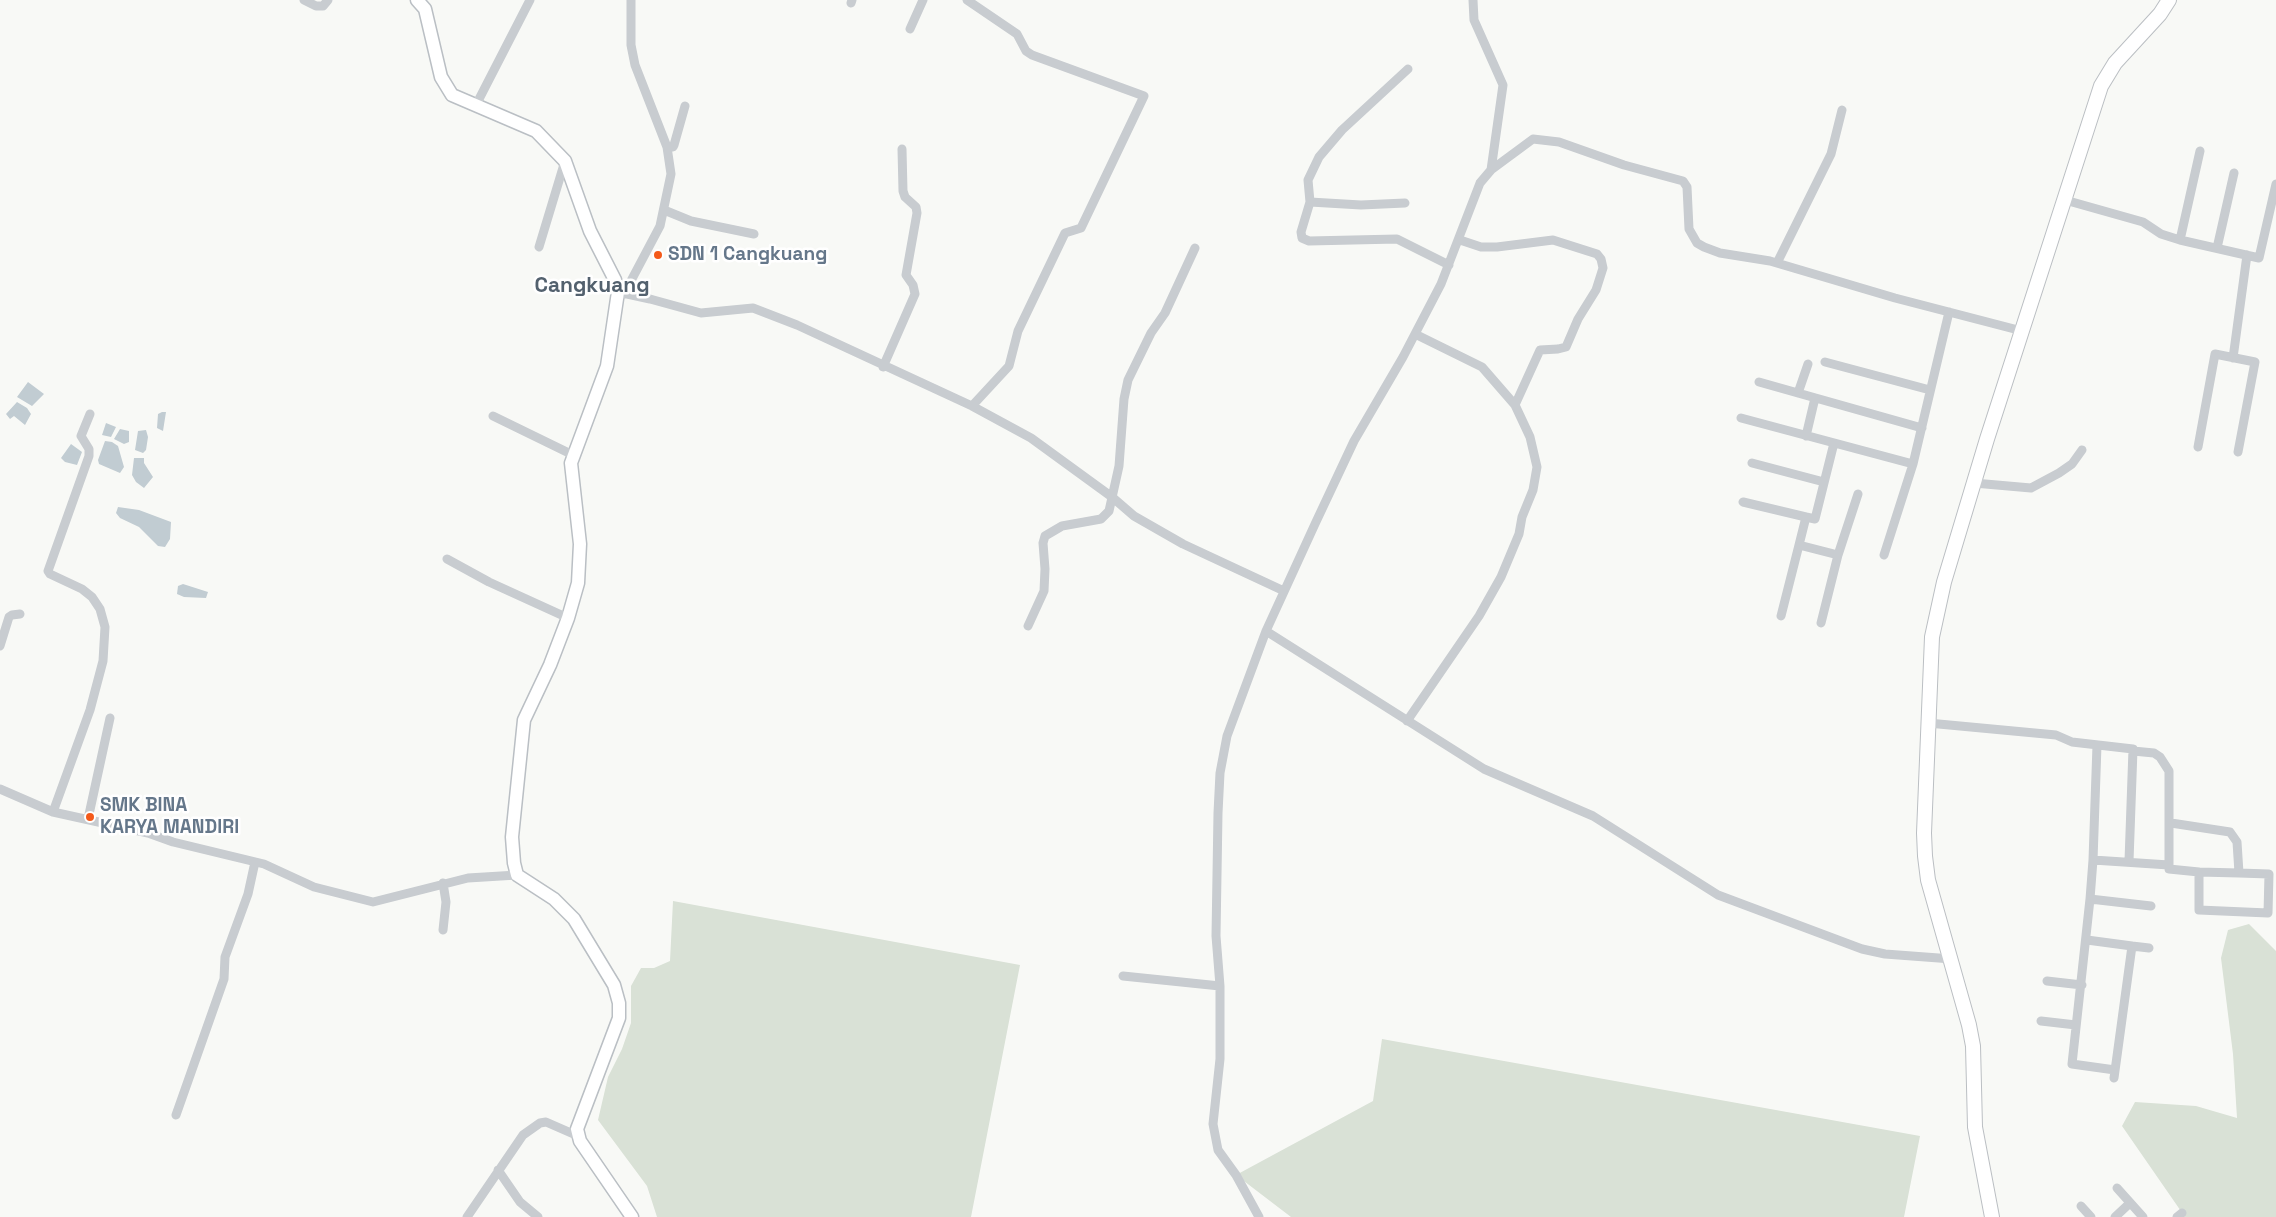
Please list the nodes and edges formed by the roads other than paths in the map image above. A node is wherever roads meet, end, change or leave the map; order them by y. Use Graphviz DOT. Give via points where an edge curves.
graph roads {
  1 [pos="304,0"];
  2 [pos="328,0"];
  3 [pos="417,0"];
  4 [pos="530,0"];
  5 [pos="631,0"];
  6 [pos="923,0"];
  7 [pos="967,0"];
  8 [pos="1473,0"];
  9 [pos="2169,0"];
  10 [pos="910,29"];
  11 [pos="1408,69"];
  12 [pos="476,105"];
  13 [pos="685,106"];
  14 [pos="1842,110"];
  15 [pos="667,147"];
  16 [pos="902,149"];
  17 [pos="2200,151"];
  18 [pos="565,161"];
  19 [pos="1491,170"];
  20 [pos="2234,173"];
  21 [pos="2276,184"];
  22 [pos="2065,200"];
  23 [pos="1310,202"];
  24 [pos="1405,203"];
  25 [pos="664,210"];
  26 [pos="754,234"];
  27 [pos="1460,240"];
  28 [pos="2180,240"];
  29 [pos="539,247"];
  30 [pos="1195,248"];
  31 [pos="2217,248"];
  32 [pos="2247,255"];
  33 [pos="1777,263"];
  34 [pos="1449,265"];
  35 [pos="621,293"];
  36 [pos="1949,312"];
  37 [pos="2022,331"];
  38 [pos="1415,334"];
  39 [pos="2234,358"];
  40 [pos="1825,362"];
  41 [pos="1808,364"];
  42 [pos="883,367"];
  43 [pos="1760,382"];
  44 [pos="1930,390"];
  45 [pos="1798,393"];
  46 [pos="1815,398"];
  47 [pos="1514,405"];
  48 [pos="972,406"];
  49 [pos="90,414"];
  50 [pos="492,416"];
  51 [pos="1741,418"];
  52 [pos="1922,428"];
  53 [pos="1806,436"];
  54 [pos="1834,443"];
  55 [pos="2198,447"];
  56 [pos="2082,450"];
  57 [pos="2238,452"];
  58 [pos="572,455"];
  59 [pos="1752,463"];
  60 [pos="1913,464"];
  61 [pos="1824,482"];
  62 [pos="1974,483"];
  63 [pos="1858,494"];
  64 [pos="1112,497"];
  65 [pos="1743,502"];
  66 [pos="1806,517"];
  67 [pos="1799,545"];
  68 [pos="1838,555"];
  69 [pos="1884,555"];
  70 [pos="447,560"];
  71 [pos="1284,591"];
  72 [pos="20,614"];
  73 [pos="1781,616"];
  74 [pos="568,618"];
  75 [pos="1821,623"];
  76 [pos="1028,626"];
  77 [pos="1266,631"];
  78 [pos="0,646"];
  79 [pos="110,718"];
  80 [pos="1407,721"];
  81 [pos="1928,723"];
  82 [pos="2097,745"];
  83 [pos="2133,752"];
  84 [pos="0,789"];
  85 [pos="54,812"];
  86 [pos="88,820"];
  87 [pos="2171,823"];
  88 [pos="2093,860"];
  89 [pos="2129,861"];
  90 [pos="255,862"];
  91 [pos="2169,865"];
  92 [pos="2199,872"];
  93 [pos="2239,873"];
  94 [pos="517,875"];
  95 [pos="443,883"];
  96 [pos="2090,899"];
  97 [pos="2151,906"];
  98 [pos="443,930"];
  99 [pos="2087,940"];
  100 [pos="2132,946"];
  101 [pos="2149,948"];
  102 [pos="1952,959"];
  103 [pos="1123,976"];
  104 [pos="2047,981"];
  105 [pos="2082,985"];
  106 [pos="1220,986"];
  107 [pos="2041,1021"];
  108 [pos="2076,1025"];
  109 [pos="176,1115"];
  110 [pos="578,1136"];
  111 [pos="498,1170"];
  112 [pos="2117,1188"];
  113 [pos="2130,1203"];
  114 [pos="2081,1206"];
  115 [pos="626,1215"];
  116 [pos="467,1217"];
  117 [pos="538,1217"];
  118 [pos="1260,1217"];
  119 [pos="1992,1217"];
  120 [pos="2091,1217"];
  121 [pos="2115,1217"];
  122 [pos="2143,1217"];
  1 -- 2 [label="street" via="323,6"];
  3 -- 12 [label="street" via="425,9 445,86 452,95"];
  4 -- 12 [label="street"];
  5 -- 15 [label="street" via="631,45 635,65"];
  6 -- 10 [label="street"];
  7 -- 48 [label="street" via="1017,34 1026,51 1032,55 1144,96 1081,228 1065,233 1018,331 1009,366"];
  8 -- 19 [label="street" via="1474,20 1503,85"];
  9 -- 22 [label="main road" via="2115,63 2101,86"];
  11 -- 23 [label="street" via="1342,130 1319,157 1308,180"];
  12 -- 18 [label="street" via="536,130"];
  13 -- 15 [label="street" via="674,145"];
  14 -- 33 [label="street" via="1831,154"];
  15 -- 25 [label="street" via="671,174"];
  16 -- 42 [label="street" via="903,191 917,213 906,275 913,285 914,294"];
  17 -- 28 [label="street"];
  18 -- 29 [label="street"];
  18 -- 35 [label="street" via="590,232"];
  19 -- 27 [label="street" via="1480,183"];
  19 -- 33 [label="street" via="1533,139 1539,139 1559,142 1624,165 1678,179 1687,187 1689,229 1697,243 1720,253"];
  20 -- 31 [label="street"];
  21 -- 32 [label="street" via="2259,258"];
  22 -- 28 [label="street" via="2143,222 2161,234"];
  22 -- 37 [label="main road"];
  23 -- 24 [label="street" via="1361,206"];
  23 -- 34 [label="street" via="1301,232 1305,240 1397,240"];
  25 -- 26 [label="street" via="691,220"];
  25 -- 35 [label="street" via="660,227"];
  27 -- 34 [label="street"];
  27 -- 47 [label="street" via="1481,247 1553,240 1597,254 1602,259 1603,268 1596,290 1566,347 1540,350"];
  28 -- 31 [label="street"];
  30 -- 64 [label="street" via="1165,313 1151,333 1128,380 1119,466"];
  31 -- 32 [label="street"];
  32 -- 39 [label="street"];
  33 -- 36 [label="street"];
  34 -- 38 [label="street"];
  35 -- 42 [label="street" via="701,313 753,308"];
  35 -- 58 [label="street" via="607,366"];
  36 -- 37 [label="street"];
  36 -- 44 [label="street"];
  37 -- 62 [label="main road"];
  38 -- 47 [label="street" via="1482,368"];
  38 -- 71 [label="street" via="1354,441"];
  39 -- 55 [label="street" via="2215,354"];
  39 -- 57 [label="street" via="2255,362"];
  40 -- 44 [label="street"];
  41 -- 45 [label="street"];
  42 -- 48 [label="street"];
  43 -- 45 [label="street"];
  44 -- 52 [label="street"];
  45 -- 46 [label="street"];
  46 -- 52 [label="street"];
  46 -- 53 [label="street"];
  47 -- 80 [label="street" via="1530,437 1536,467 1520,534 1479,616"];
  48 -- 64 [label="street" via="1031,438"];
  49 -- 85 [label="street" via="81,436 89,449 87,462 48,571 92,596 100,609 105,627 103,661 90,710"];
  50 -- 58 [label="street"];
  51 -- 53 [label="street"];
  52 -- 60 [label="street"];
  53 -- 54 [label="street"];
  54 -- 60 [label="street"];
  54 -- 61 [label="street"];
  56 -- 62 [label="street" via="2059,474 2031,488"];
  58 -- 74 [label="street" via="571,473 580,544 578,583"];
  59 -- 61 [label="street"];
  60 -- 69 [label="street"];
  61 -- 66 [label="street" via="1815,519"];
  62 -- 81 [label="main road" via="1936,618 1931,646"];
  63 -- 68 [label="street"];
  64 -- 71 [label="street" via="1134,516 1183,544"];
  64 -- 76 [label="street" via="1109,511 1101,519 1062,526 1045,536 1042,543 1044,591"];
  65 -- 66 [label="street"];
  66 -- 67 [label="street"];
  67 -- 68 [label="street"];
  67 -- 73 [label="street"];
  68 -- 75 [label="street"];
  70 -- 74 [label="street"];
  71 -- 77 [label="street"];
  72 -- 78 [label="street" via="10,618"];
  74 -- 94 [label="street" via="524,720 512,837"];
  77 -- 80 [label="street"];
  77 -- 106 [label="street" via="1227,736 1220,773 1216,936"];
  79 -- 86 [label="street"];
  80 -- 102 [label="street" via="1484,769 1593,816 1718,895 1862,949"];
  81 -- 82 [label="street" via="2056,735 2072,742"];
  81 -- 102 [label="main road" via="1925,856 1928,880"];
  82 -- 83 [label="street" via="2133,749"];
  82 -- 88 [label="street"];
  83 -- 87 [label="street" via="2154,753 2169,771"];
  83 -- 89 [label="street"];
  84 -- 85 [label="street"];
  85 -- 86 [label="street"];
  86 -- 90 [label="street"];
  87 -- 91 [label="street"];
  87 -- 93 [label="street" via="2230,832 2237,842"];
  88 -- 89 [label="street"];
  88 -- 96 [label="street"];
  89 -- 91 [label="street"];
  90 -- 95 [label="street" via="314,887 373,902"];
  90 -- 109 [label="street" via="248,894 226,957 224,979"];
  91 -- 92 [label="street" via="2169,869"];
  92 -- 93 [label="street"];
  92 -- 93 [label="street" via="2199,910 2268,913 2269,874"];
  94 -- 95 [label="street"];
  94 -- 110 [label="street" via="554,898 574,919 607,970 619,1003 614,1035 578,1120"];
  95 -- 98 [label="street" via="446,902"];
  96 -- 97 [label="street"];
  96 -- 99 [label="street" via="2085,926"];
  99 -- 100 [label="street"];
  99 -- 105 [label="street"];
  100 -- 101 [label="street"];
  100 -- 108 [label="street" via="2115,1074 2072,1064"];
  102 -- 119 [label="main road" via="1971,1034 1975,1127"];
  103 -- 106 [label="street"];
  104 -- 105 [label="street"];
  105 -- 108 [label="street"];
  106 -- 118 [label="street" via="1220,1059 1213,1124 1218,1150"];
  107 -- 108 [label="street"];
  110 -- 111 [label="street" via="546,1122 540,1123 523,1135"];
  110 -- 115 [label="street"];
  111 -- 116 [label="street"];
  111 -- 117 [label="street" via="520,1202"];
  112 -- 113 [label="street"];
  113 -- 121 [label="street"];
  113 -- 122 [label="street"];
  114 -- 120 [label="street"];
}
